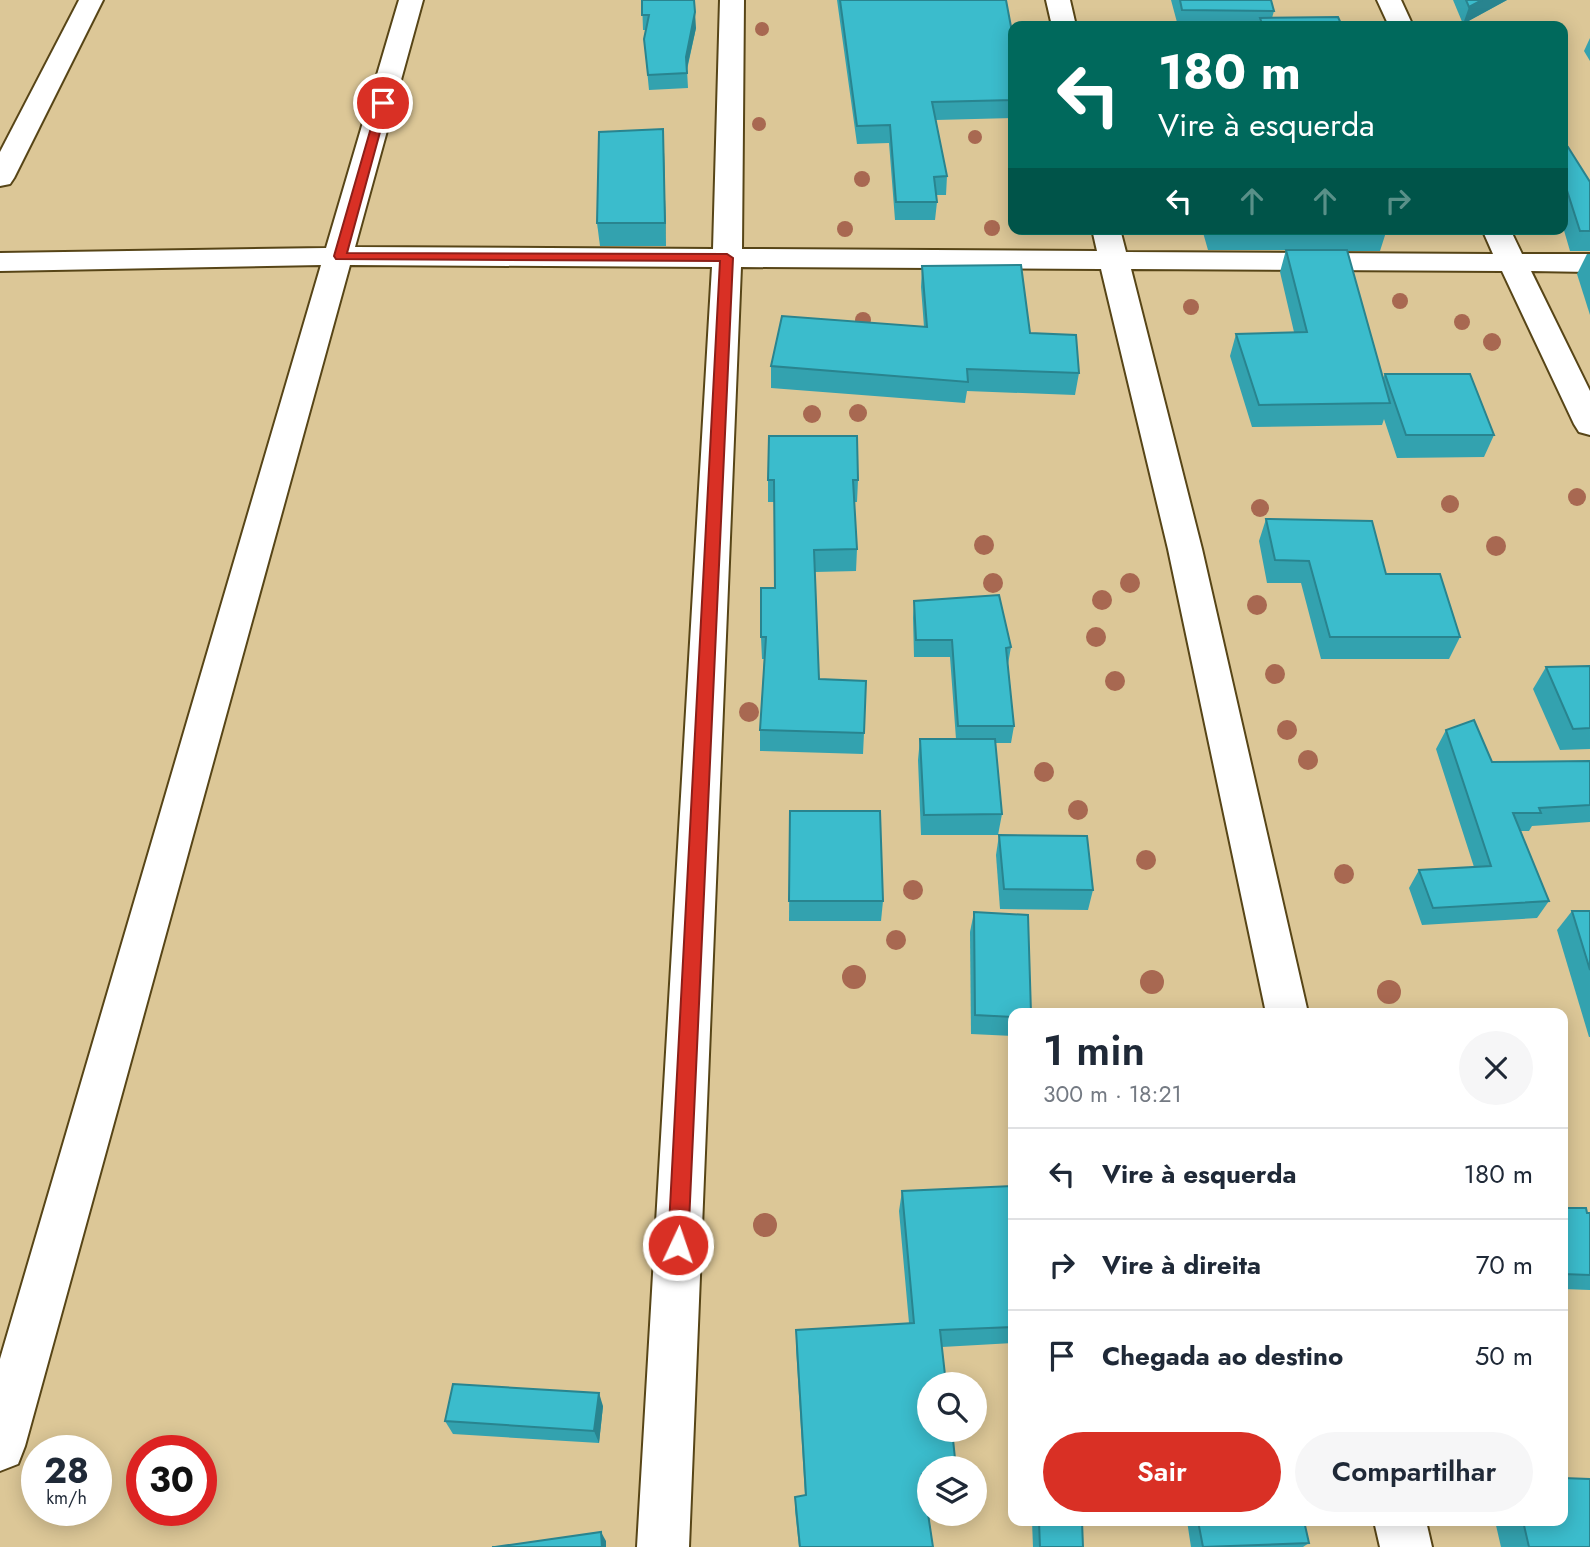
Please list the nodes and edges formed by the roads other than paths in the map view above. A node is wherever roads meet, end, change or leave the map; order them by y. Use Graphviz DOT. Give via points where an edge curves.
graph roads {
  1 [pos="91,0"];
  2 [pos="411,0"];
  3 [pos="732,0"];
  4 [pos="1058,0"];
  5 [pos="1389,0"];
  6 [pos="1063,21"];
  7 [pos="1399,21"];
  8 [pos="0,178"];
  9 [pos="1499,235"];
  10 [pos="1110,245"];
  11 [pos="340,256"];
  12 [pos="727,258"];
  13 [pos="0,262"];
  14 [pos="1512,263"];
  15 [pos="1590,263"];
  16 [pos="1590,424"];
  17 [pos="1286,1008"];
  18 [pos="0,1446"];
  19 [pos="1401,1526"];
  20 [pos="663,1547"];
  21 [pos="1406,1547"];
  1 -- 8 [label="street"];
  2 -- 11 [label="street"];
  3 -- 12 [label="street"];
  4 -- 6 [label="street"];
  5 -- 7 [label="street"];
  9 -- 14 [label="street"];
  10 -- 12 [label="street"];
  10 -- 14 [label="street"];
  10 -- 17 [label="street" via="1185,549"];
  11 -- 12 [label="street"];
  11 -- 13 [label="street"];
  11 -- 18 [label="street"];
  12 -- 20 [label="street"];
  14 -- 15 [label="street"];
  14 -- 16 [label="street"];
  19 -- 21 [label="street"];
}
